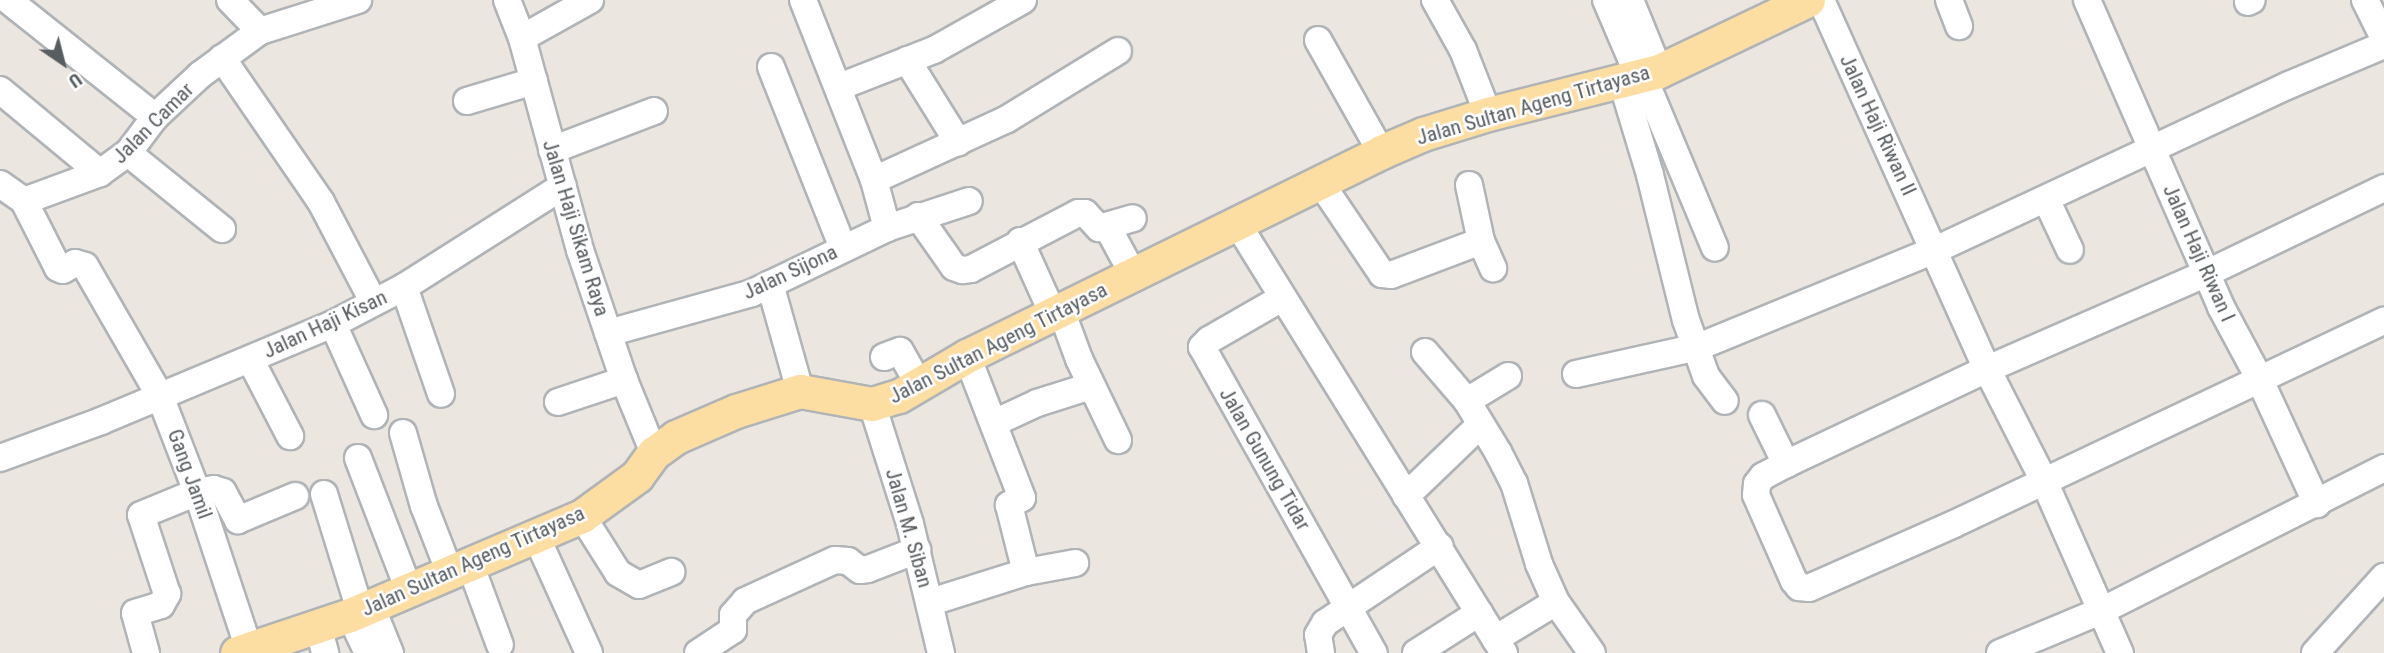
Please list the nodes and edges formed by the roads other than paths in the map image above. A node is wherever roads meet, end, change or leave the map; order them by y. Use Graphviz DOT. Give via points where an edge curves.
graph roads {
  1 [pos="8,0"];
  2 [pos="230,0"];
  3 [pos="507,0"];
  4 [pos="590,0"];
  5 [pos="803,0"];
  6 [pos="1023,0"];
  7 [pos="1435,0"];
  8 [pos="1808,0"];
  9 [pos="1821,0"];
  10 [pos="1949,0"];
  11 [pos="2087,0"];
  12 [pos="2365,0"];
  13 [pos="1626,1"];
  14 [pos="344,2"];
  15 [pos="1959,26"];
  16 [pos="260,31"];
  17 [pos="522,38"];
  18 [pos="2384,38"];
  19 [pos="1318,40"];
  20 [pos="2384,45"];
  21 [pos="1118,51"];
  22 [pos="222,58"];
  23 [pos="907,60"];
  24 [pos="771,67"];
  25 [pos="1641,76"];
  26 [pos="534,81"];
  27 [pos="839,87"];
  28 [pos="0,90"];
  29 [pos="467,101"];
  30 [pos="654,111"];
  31 [pos="1488,114"];
  32 [pos="155,117"];
  33 [pos="958,142"];
  34 [pos="2154,149"];
  35 [pos="552,150"];
  36 [pos="1381,152"];
  37 [pos="128,153"];
  38 [pos="100,173"];
  39 [pos="874,180"];
  40 [pos="1321,182"];
  41 [pos="0,184"];
  42 [pos="1469,185"];
  43 [pos="562,186"];
  44 [pos="2384,188"];
  45 [pos="2046,199"];
  46 [pos="24,201"];
  47 [pos="969,201"];
  48 [pos="918,216"];
  49 [pos="1237,223"];
  50 [pos="887,228"];
  51 [pos="222,229"];
  52 [pos="1481,240"];
  53 [pos="1020,241"];
  54 [pos="842,247"];
  55 [pos="1715,248"];
  56 [pos="1935,250"];
  57 [pos="2070,250"];
  58 [pos="1493,268"];
  59 [pos="2207,273"];
  60 [pos="1133,276"];
  61 [pos="770,284"];
  62 [pos="404,287"];
  63 [pos="1282,298"];
  64 [pos="373,301"];
  65 [pos="1057,312"];
  66 [pos="2384,321"];
  67 [pos="333,324"];
  68 [pos="608,333"];
  69 [pos="1698,347"];
  70 [pos="1425,352"];
  71 [pos="884,356"];
  72 [pos="967,356"];
  73 [pos="250,359"];
  74 [pos="1987,369"];
  75 [pos="1576,374"];
  76 [pos="1507,376"];
  77 [pos="2259,378"];
  78 [pos="624,380"];
  79 [pos="920,386"];
  80 [pos="1091,386"];
  81 [pos="800,391"];
  82 [pos="441,394"];
  83 [pos="160,396"];
  84 [pos="1467,401"];
  85 [pos="1724,401"];
  86 [pos="558,402"];
  87 [pos="872,404"];
  88 [pos="374,415"];
  89 [pos="1762,415"];
  90 [pos="994,423"];
  91 [pos="1480,425"];
  92 [pos="403,433"];
  93 [pos="290,436"];
  94 [pos="1118,440"];
  95 [pos="654,453"];
  96 [pos="0,458"];
  97 [pos="358,458"];
  98 [pos="1786,464"];
  99 [pos="2384,468"];
  100 [pos="2044,481"];
  101 [pos="197,492"];
  102 [pos="324,494"];
  103 [pos="295,496"];
  104 [pos="1406,496"];
  105 [pos="2317,504"];
  106 [pos="582,516"];
  107 [pos="536,536"];
  108 [pos="1440,546"];
  109 [pos="917,551"];
  110 [pos="1075,563"];
  111 [pos="460,569"];
  112 [pos="672,572"];
  113 [pos="1026,572"];
  114 [pos="407,584"];
  115 [pos="2382,584"];
  116 [pos="931,602"];
  117 [pos="1556,602"];
  118 [pos="1351,607"];
  119 [pos="360,610"];
  120 [pos="2101,611"];
  121 [pos="1479,613"];
  122 [pos="321,639"];
  123 [pos="500,645"];
  124 [pos="1500,646"];
  125 [pos="258,649"];
  126 [pos="146,653"];
  127 [pos="368,653"];
  128 [pos="390,653"];
  129 [pos="589,653"];
  130 [pos="698,653"];
  131 [pos="941,653"];
  132 [pos="1321,653"];
  133 [pos="1374,653"];
  134 [pos="1416,653"];
  135 [pos="1592,653"];
  136 [pos="2000,653"];
  137 [pos="2120,653"];
  138 [pos="2315,653"];
  1 -- 32 [label="street"];
  2 -- 16 [label="street"];
  3 -- 17 [label="street, Jalan Haji Sikam Raya"];
  4 -- 17 [label="street"];
  5 -- 27 [label="street"];
  6 -- 23 [label="street" via="934,50"];
  7 -- 31 [label="street" via="1463,50"];
  8 -- 25 [label="main road, Jalan Sultan Ageng Tirtayasa"];
  9 -- 56 [label="street, Jalan Haji Riwan II"];
  10 -- 15 [label="street"];
  11 -- 34 [label="street, Jalan Haji Riwan I"];
  12 -- 18 [label="street"];
  13 -- 25 [label="street"];
  14 -- 16 [label="street, Jalan Camar"];
  16 -- 22 [label="street, Jalan Camar"];
  17 -- 26 [label="street, Jalan Haji Sikam Raya"];
  19 -- 36 [label="street"];
  20 -- 34 [label="street"];
  21 -- 33 [label="street" via="1007,119"];
  22 -- 32 [label="street, Jalan Camar"];
  22 -- 64 [label="street" via="321,202"];
  23 -- 27 [label="street"];
  23 -- 33 [label="street"];
  24 -- 54 [label="street"];
  25 -- 31 [label="main road, Jalan Sultan Ageng Tirtayasa"];
  25 -- 55 [label="street"];
  25 -- 69 [label="street" via="1650,175 1686,320"];
  26 -- 29 [label="street"];
  26 -- 35 [label="street, Jalan Haji Sikam Raya"];
  27 -- 39 [label="street"];
  28 -- 38 [label="street"];
  30 -- 35 [label="street"];
  31 -- 36 [label="main road, Jalan Sultan Ageng Tirtayasa"];
  32 -- 37 [label="street, Jalan Camar"];
  33 -- 39 [label="street"];
  34 -- 45 [label="street"];
  34 -- 59 [label="street, Jalan Haji Riwan I"];
  35 -- 43 [label="street, Jalan Haji Sikam Raya"];
  36 -- 40 [label="main road, Jalan Sultan Ageng Tirtayasa"];
  37 -- 38 [label="street, Jalan Camar"];
  37 -- 51 [label="street"];
  38 -- 46 [label="street, Jalan Camar"];
  39 -- 50 [label="street"];
  40 -- 49 [label="main road, Jalan Sultan Ageng Tirtayasa"];
  40 -- 52 [label="street" via="1382,274 1391,275"];
  41 -- 46 [label="street"];
  42 -- 52 [label="street"];
  43 -- 62 [label="street, Jalan Haji Kisan"];
  43 -- 68 [label="street, Jalan Haji Sikam Raya"];
  44 -- 59 [label="street"];
  45 -- 56 [label="street"];
  45 -- 57 [label="street"];
  46 -- 83 [label="street, Gang Jamil" via="58,268 81,263"];
  47 -- 48 [label="street, Jalan Sijona"];
  48 -- 50 [label="street, Jalan Sijona"];
  48 -- 53 [label="street" via="954,267 962,270"];
  49 -- 60 [label="main road, Jalan Sultan Ageng Tirtayasa"];
  49 -- 63 [label="street"];
  50 -- 54 [label="street, Jalan Sijona"];
  52 -- 58 [label="street"];
  53 -- 60 [label="street" via="1078,213 1091,217 1100,228 1121,223"];
  53 -- 65 [label="street"];
  54 -- 61 [label="street, Jalan Sijona"];
  56 -- 69 [label="street"];
  56 -- 74 [label="street, Jalan Haji Riwan II"];
  59 -- 74 [label="street"];
  59 -- 77 [label="street, Jalan Haji Riwan I"];
  60 -- 65 [label="main road, Jalan Sultan Ageng Tirtayasa"];
  61 -- 68 [label="street, Jalan Sijona"];
  61 -- 81 [label="street"];
  62 -- 64 [label="street, Jalan Haji Kisan"];
  62 -- 82 [label="street"];
  63 -- 104 [label="street"];
  63 -- 118 [label="street, Jalan Gunung Tidar" via="1202,347"];
  64 -- 67 [label="street, Jalan Haji Kisan"];
  65 -- 72 [label="main road, Jalan Sultan Ageng Tirtayasa"];
  65 -- 80 [label="street"];
  66 -- 77 [label="street"];
  67 -- 73 [label="street, Jalan Haji Kisan"];
  67 -- 88 [label="street"];
  68 -- 78 [label="street, Jalan Haji Sikam Raya"];
  69 -- 75 [label="street"];
  69 -- 85 [label="street" via="1706,376"];
  70 -- 84 [label="street"];
  71 -- 79 [label="street" via="900,351"];
  72 -- 79 [label="main road, Jalan Sultan Ageng Tirtayasa"];
  72 -- 90 [label="street"];
  73 -- 83 [label="street, Jalan Haji Kisan"];
  73 -- 93 [label="street"];
  74 -- 98 [label="street"];
  74 -- 100 [label="street, Jalan Haji Riwan II"];
  76 -- 84 [label="street"];
  77 -- 100 [label="street"];
  77 -- 105 [label="street, Jalan Haji Riwan I"];
  78 -- 86 [label="street"];
  78 -- 95 [label="street, Jalan Haji Sikam Raya"];
  79 -- 87 [label="main road, Jalan Sultan Ageng Tirtayasa"];
  80 -- 90 [label="street"];
  80 -- 94 [label="street"];
  81 -- 87 [label="main road, Jalan Sultan Ageng Tirtayasa"];
  81 -- 95 [label="main road, Jalan Sultan Ageng Tirtayasa" via="724,416 676,437"];
  83 -- 96 [label="street, Jalan Haji Kisan"];
  83 -- 101 [label="street, Gang Jamil"];
  84 -- 91 [label="street"];
  87 -- 109 [label="street, Jalan M. Siban"];
  89 -- 98 [label="street"];
  90 -- 113 [label="street" via="1022,498 1009,505"];
  91 -- 104 [label="street"];
  91 -- 117 [label="street" via="1514,483"];
  92 -- 111 [label="street" via="424,506"];
  95 -- 106 [label="main road, Jalan Sultan Ageng Tirtayasa" via="637,476"];
  97 -- 114 [label="street"];
  98 -- 100 [label="street" via="1763,476 1756,484 1756,495 1794,581 1809,588"];
  99 -- 105 [label="street"];
  100 -- 120 [label="street, Jalan Haji Riwan II"];
  101 -- 103 [label="street" via="223,492 238,520"];
  101 -- 125 [label="street, Gang Jamil"];
  101 -- 126 [label="street" via="139,517 167,594 161,606 135,613"];
  102 -- 119 [label="street"];
  104 -- 108 [label="street"];
  105 -- 120 [label="street"];
  106 -- 107 [label="main road, Jalan Sultan Ageng Tirtayasa"];
  106 -- 112 [label="street" via="618,573 639,585"];
  107 -- 111 [label="main road, Jalan Sultan Ageng Tirtayasa"];
  107 -- 129 [label="street"];
  108 -- 118 [label="street"];
  108 -- 121 [label="street"];
  109 -- 116 [label="street, Jalan M. Siban"];
  109 -- 130 [label="street" via="860,570 848,561 835,560 745,601 733,615 733,630"];
  110 -- 113 [label="street"];
  111 -- 114 [label="main road, Jalan Sultan Ageng Tirtayasa"];
  111 -- 123 [label="street"];
  113 -- 116 [label="street"];
  114 -- 119 [label="main road, Jalan Sultan Ageng Tirtayasa"];
  115 -- 138 [label="street"];
  116 -- 131 [label="street, Jalan M. Siban"];
  117 -- 124 [label="street"];
  117 -- 135 [label="street"];
  118 -- 132 [label="street" via="1325,623 1318,635"];
  118 -- 133 [label="street, Jalan Gunung Tidar"];
  119 -- 122 [label="main road, Jalan Sultan Ageng Tirtayasa"];
  119 -- 127 [label="street"];
  119 -- 128 [label="street"];
  120 -- 136 [label="street"];
  120 -- 137 [label="street, Jalan Haji Riwan II"];
  121 -- 124 [label="street"];
  121 -- 134 [label="street"];
  122 -- 125 [label="main road, Jalan Sultan Ageng Tirtayasa"];
}
